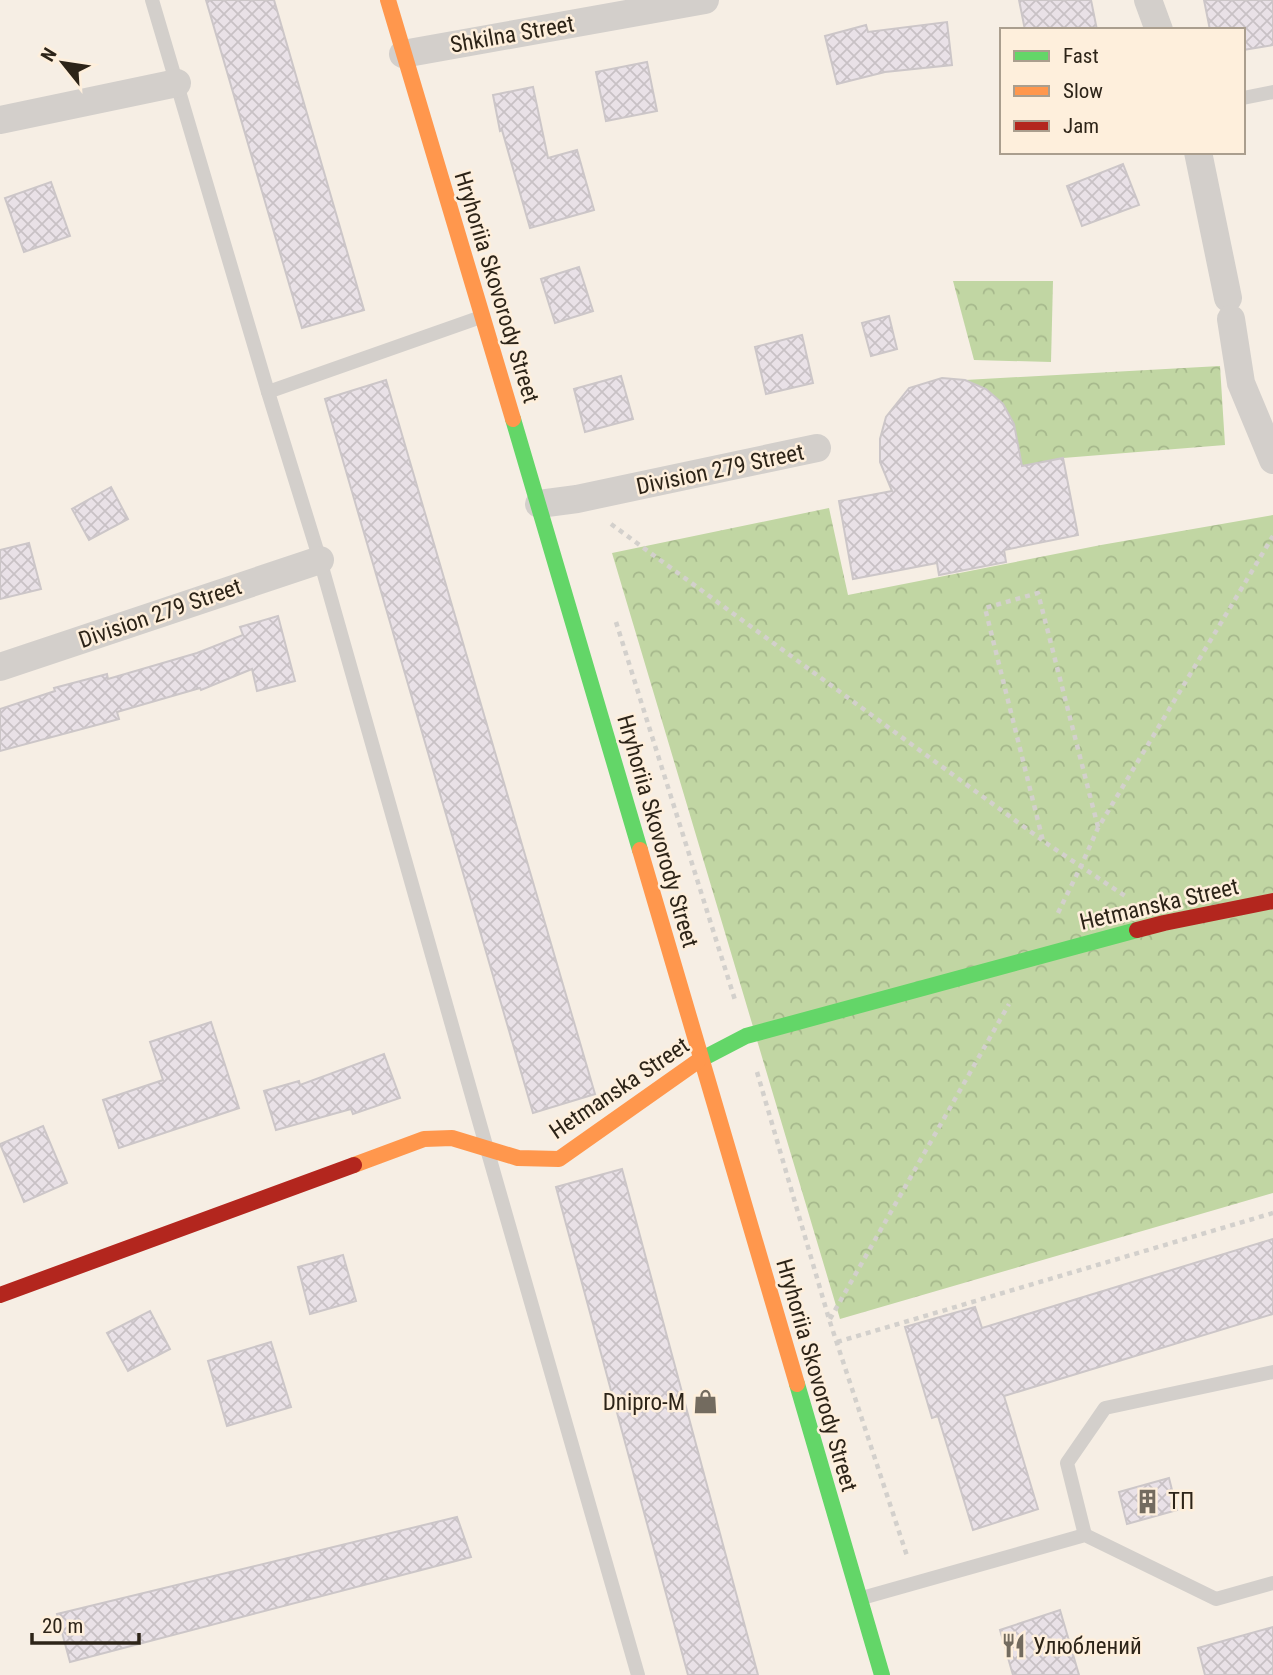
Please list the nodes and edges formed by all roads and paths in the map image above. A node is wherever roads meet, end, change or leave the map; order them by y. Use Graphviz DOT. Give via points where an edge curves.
graph roads {
  1 [pos="152,0"];
  2 [pos="388,0"];
  3 [pos="705,0"];
  4 [pos="1148,0"];
  5 [pos="1158,28"];
  6 [pos="402,54"];
  7 [pos="177,83"];
  8 [pos="1273,92"];
  9 [pos="1245,98"];
  10 [pos="0,120"];
  11 [pos="1198,154"];
  12 [pos="482,317"];
  13 [pos="268,392"];
  14 [pos="817,448"];
  15 [pos="1273,460"];
  16 [pos="577,499"];
  17 [pos="540,504"];
  18 [pos="320,560"];
  19 [pos="0,667"];
  20 [pos="1098,828"];
  21 [pos="1043,841"];
  22 [pos="1273,901"];
  23 [pos="1164,923"];
  24 [pos="701,1059"];
  25 [pos="487,1149"];
  26 [pos="1273,1213"];
  27 [pos="0,1295"];
  28 [pos="837,1342"];
  29 [pos="1273,1372"];
  30 [pos="1085,1535"];
  31 [pos="1273,1583"];
  32 [pos="859,1598"];
  33 [pos="638,1675"];
  34 [pos="881,1675"];
  1 -- 7 [label="lane"];
  2 -- 6 [label="street, Hryhoriia Skovorody Street"];
  3 -- 6 [label="street, Shkilna Street"];
  4 -- 5 [label="street"];
  6 -- 12 [label="street, Hryhoriia Skovorody Street"];
  7 -- 10 [label="street"];
  7 -- 13 [label="lane"];
  8 -- 9 [label="lane"];
  11 -- 15 [label="street" via="1241,383"];
  12 -- 13 [label="lane"];
  12 -- 17 [label="street, Hryhoriia Skovorody Street"];
  13 -- 18 [label="lane"];
  14 -- 16 [label="street, Division 279 Street"];
  16 -- 17 [label="street, Division 279 Street"];
  16 -- 21 [label="path"];
  17 -- 24 [label="street, Hryhoriia Skovorody Street"];
  18 -- 19 [label="street, Division 279 Street"];
  18 -- 25 [label="lane"];
  20 -- 21 [label="path" via="1038,593 985,608"];
  21 -- 23 [label="path"];
  22 -- 23 [label="street, Hetmanska Street"];
  23 -- 24 [label="street, Hetmanska Street" via="746,1036"];
  24 -- 25 [label="street, Hetmanska Street" via="559,1158 518,1158"];
  24 -- 32 [label="street, Hryhoriia Skovorody Street"];
  25 -- 27 [label="street, Hetmanska Street" via="452,1138 424,1139"];
  25 -- 33 [label="lane"];
  26 -- 28 [label="path"];
  29 -- 30 [label="lane" via="1105,1408 1067,1463"];
  30 -- 31 [label="lane" via="1216,1599"];
  30 -- 32 [label="lane"];
  32 -- 34 [label="street, Hryhoriia Skovorody Street"];
}
